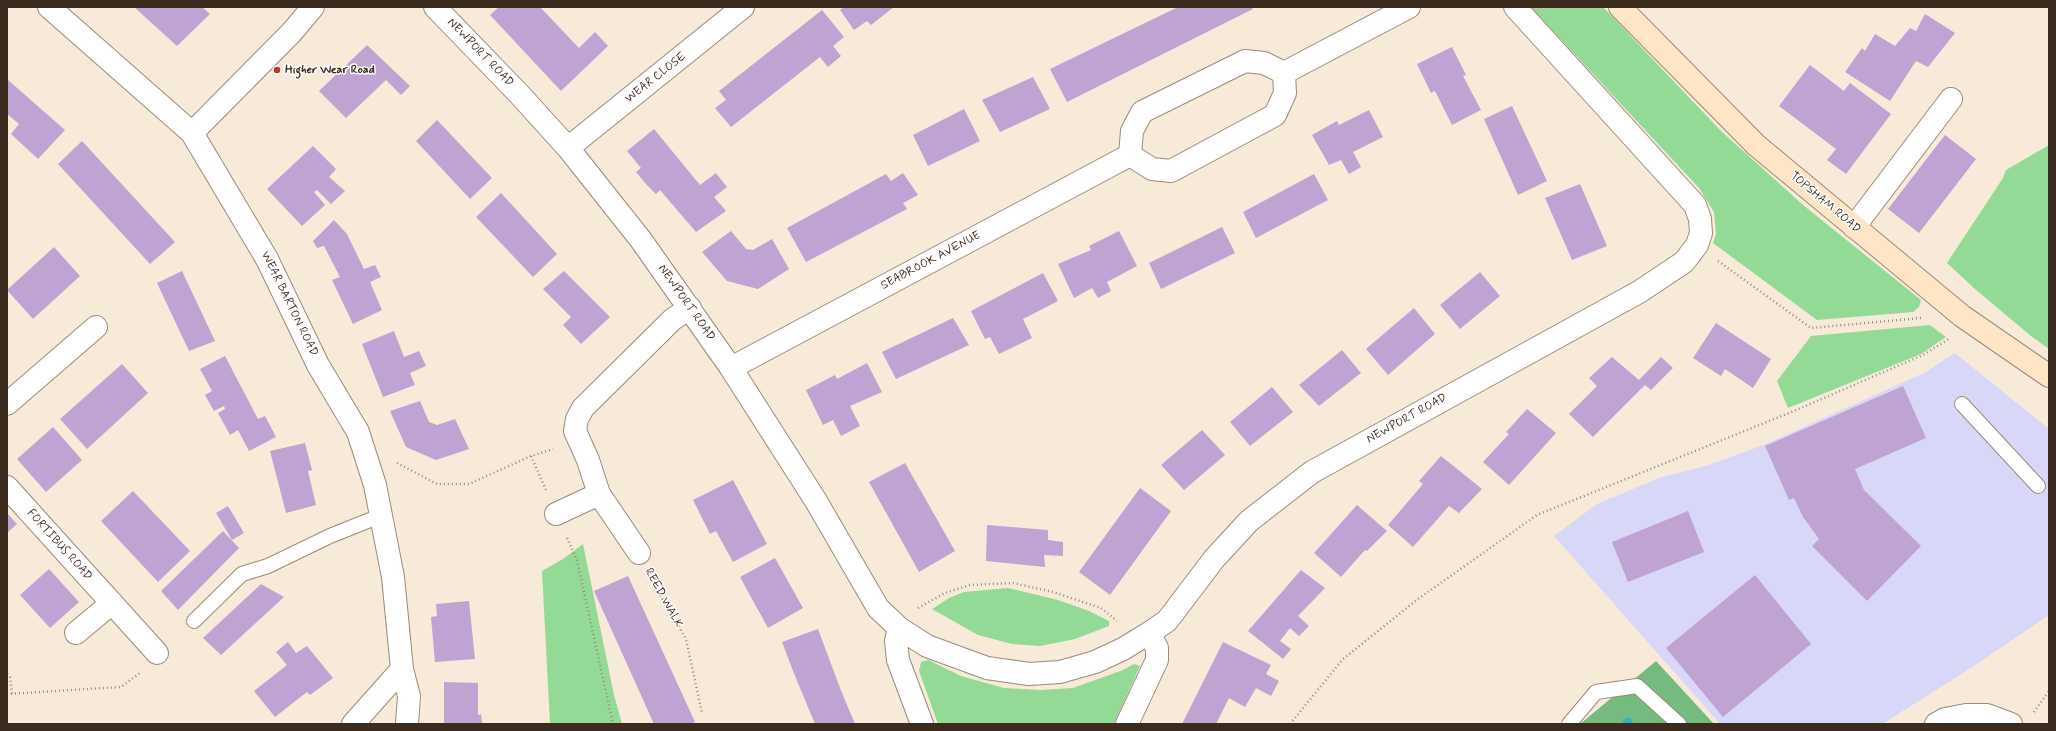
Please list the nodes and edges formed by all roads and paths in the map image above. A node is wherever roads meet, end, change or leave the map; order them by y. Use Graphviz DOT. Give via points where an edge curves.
graph roads {
  1 [pos="49,7"];
  2 [pos="313,7"];
  3 [pos="435,7"];
  4 [pos="744,7"];
  5 [pos="1409,7"];
  6 [pos="1515,7"];
  7 [pos="1620,7"];
  8 [pos="1284,73"];
  9 [pos="1951,99"];
  10 [pos="192,133"];
  11 [pos="568,148"];
  12 [pos="1130,155"];
  13 [pos="1854,227"];
  14 [pos="1697,245"];
  15 [pos="690,308"];
  16 [pos="1912,319"];
  17 [pos="96,327"];
  18 [pos="1956,335"];
  19 [pos="731,368"];
  20 [pos="2049,376"];
  21 [pos="7,404"];
  22 [pos="1962,404"];
  23 [pos="579,441"];
  24 [pos="531,456"];
  25 [pos="391,460"];
  26 [pos="2038,486"];
  27 [pos="7,487"];
  28 [pos="599,494"];
  29 [pos="556,514"];
  30 [pos="380,516"];
  31 [pos="639,553"];
  32 [pos="112,603"];
  33 [pos="194,621"];
  34 [pos="899,628"];
  35 [pos="76,633"];
  36 [pos="1144,636"];
  37 [pos="157,653"];
  38 [pos="402,669"];
  39 [pos="7,674"];
  40 [pos="2049,691"];
  41 [pos="7,694"];
  42 [pos="12,694"];
  43 [pos="702,713"];
  44 [pos="2034,713"];
  45 [pos="353,724"];
  46 [pos="407,724"];
  47 [pos="613,724"];
  48 [pos="922,724"];
  49 [pos="1127,724"];
  50 [pos="1290,724"];
  51 [pos="1569,724"];
  52 [pos="1679,724"];
  53 [pos="1936,724"];
  54 [pos="2011,724"];
  1 -- 10 [label="street, WEAR BARTON ROAD"];
  2 -- 10 [label="street" via="292,32"];
  3 -- 11 [label="street, NEWPORT ROAD" via="520,94"];
  4 -- 11 [label="street, WEAR CLOSE"];
  5 -- 8 [label="street"];
  6 -- 14 [label="street" via="1695,205 1701,233"];
  7 -- 13 [label="street, TOPSHAM ROAD" via="1756,145"];
  8 -- 12 [label="street" via="1264,63 1245,61 1142,112 1132,131"];
  8 -- 12 [label="street" via="1285,93 1275,115 1185,164 1171,171 1152,169"];
  9 -- 13 [label="street"];
  10 -- 30 [label="street, WEAR BARTON ROAD" via="267,259 318,365 358,432 375,485"];
  11 -- 15 [label="street, NEWPORT ROAD" via="641,240"];
  12 -- 19 [label="street, SEABROOK AVENUE"];
  13 -- 20 [label="street, TOPSHAM ROAD" via="1962,316"];
  14 -- 16 [label="path" via="1811,328"];
  14 -- 36 [label="street, NEWPORT ROAD" via="1684,262 1639,292 1312,472 1249,521 1214,559 1167,621"];
  15 -- 19 [label="street, NEWPORT ROAD"];
  15 -- 23 [label="street, REED WALK" via="672,319 583,408 577,419 575,431"];
  17 -- 21 [label="street"];
  18 -- 50 [label="path" via="1923,355 1794,411 1537,515 1418,599 1343,659"];
  19 -- 34 [label="street, NEWPORT ROAD" via="816,501 878,608"];
  22 -- 26 [label="lane"];
  23 -- 24 [label="path"];
  23 -- 28 [label="street, REED WALK"];
  24 -- 25 [label="path" via="469,484 437,484"];
  24 -- 29 [label="path"];
  27 -- 32 [label="street, FORTIBUS ROAD"];
  28 -- 29 [label="street"];
  28 -- 31 [label="street, REED WALK"];
  29 -- 47 [label="path" via="577,560"];
  30 -- 33 [label="lane" via="330,536 268,566 242,574"];
  30 -- 38 [label="street, WEAR BARTON ROAD" via="392,577"];
  31 -- 43 [label="path, REED WALK" via="651,580 686,639"];
  32 -- 35 [label="street"];
  32 -- 37 [label="street, FORTIBUS ROAD"];
  34 -- 36 [label="street, NEWPORT ROAD" via="927,646 987,668 1029,674 1060,672 1095,662"];
  34 -- 36 [label="path" via="919,607 945,592 970,585 1013,583 1053,592 1101,608"];
  34 -- 48 [label="street" via="896,640 898,660"];
  36 -- 49 [label="street" via="1157,648 1157,660"];
  37 -- 42 [label="path" via="136,678 121,687"];
  38 -- 45 [label="street"];
  38 -- 46 [label="street, WEAR BARTON ROAD" via="409,696"];
  39 -- 42 [label="path" via="10,677"];
  40 -- 44 [label="path"];
  41 -- 42 [label="path"];
  51 -- 52 [label="lane" via="1596,692 1637,686"];
  53 -- 54 [label="street" via="1945,719 1966,715 1987,715"];
}
